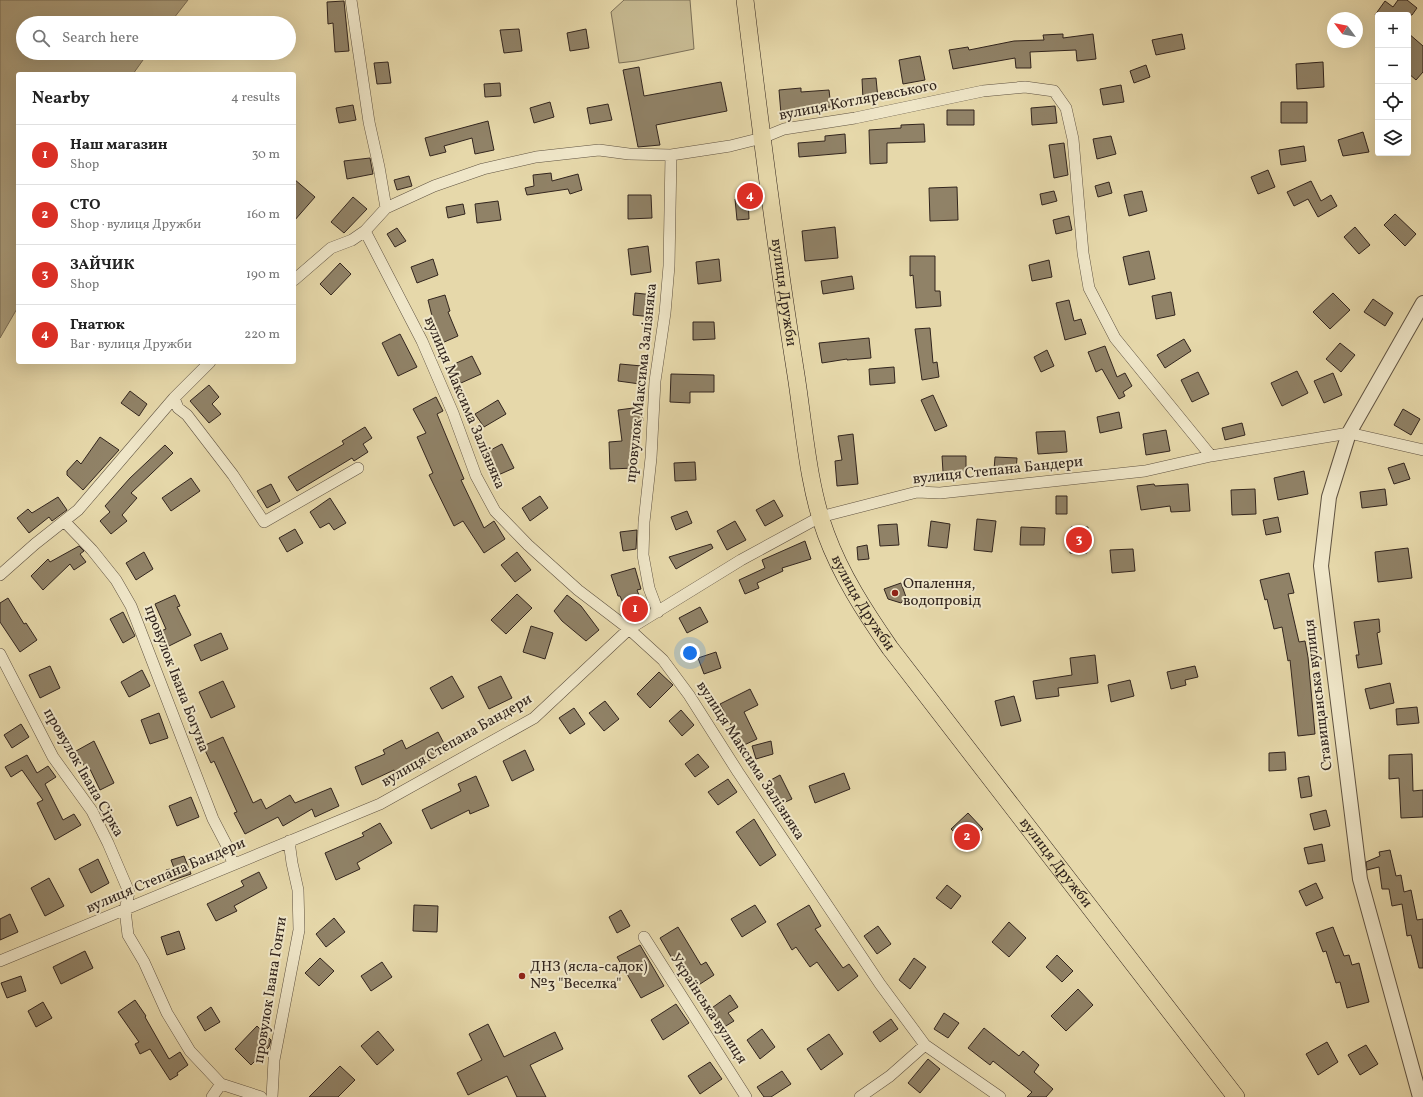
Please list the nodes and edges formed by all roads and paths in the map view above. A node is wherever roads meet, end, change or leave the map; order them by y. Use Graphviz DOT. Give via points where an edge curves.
graph roads {
  1 [pos="351,0"];
  2 [pos="745,0"];
  3 [pos="762,138"];
  4 [pos="671,155"];
  5 [pos="386,208"];
  6 [pos="365,232"];
  7 [pos="296,278"];
  8 [pos="1423,303"];
  9 [pos="208,364"];
  10 [pos="174,398"];
  11 [pos="1349,433"];
  12 [pos="1423,450"];
  13 [pos="1211,456"];
  14 [pos="358,468"];
  15 [pos="820,518"];
  16 [pos="64,521"];
  17 [pos="0,575"];
  18 [pos="658,612"];
  19 [pos="629,630"];
  20 [pos="0,654"];
  21 [pos="289,841"];
  22 [pos="233,864"];
  23 [pos="125,910"];
  24 [pos="644,937"];
  25 [pos="0,961"];
  26 [pos="925,1045"];
  27 [pos="221,1084"];
  28 [pos="212,1097"];
  29 [pos="261,1097"];
  30 [pos="272,1097"];
  31 [pos="746,1097"];
  32 [pos="860,1097"];
  33 [pos="1000,1097"];
  34 [pos="1236,1097"];
  35 [pos="1420,1097"];
  1 -- 5 [label="street" via="368,122"];
  2 -- 3 [label="main road, вулиця Дружби"];
  3 -- 4 [label="street, вулиця Котляревського"];
  3 -- 13 [label="street, вулиця Котляревського" via="784,129 863,117 983,91 1024,87 1054,91 1066,108 1073,139 1083,253 1089,288 1115,338"];
  3 -- 15 [label="main road, вулиця Дружби" via="787,323"];
  4 -- 5 [label="street, вулиця Котляревського" via="599,150 536,157 484,169 434,186"];
  4 -- 18 [label="street, провулок Максима Залізняка" via="669,266 651,420 651,458 643,555 649,588"];
  5 -- 6 [label="street, вулиця Котляревського"];
  6 -- 7 [label="street, вулиця Котляревського" via="331,248"];
  6 -- 19 [label="street, вулиця Максима Залізняка" via="422,341 453,413 476,476 495,511 578,590"];
  8 -- 11 [label="street, Ставищанська вулиця"];
  9 -- 10 [label="street"];
  10 -- 14 [label="street" via="178,408 233,475 264,522"];
  10 -- 16 [label="street" via="96,492"];
  11 -- 12 [label="street"];
  11 -- 13 [label="street, вулиця Степана Бандери"];
  11 -- 35 [label="street, Ставищанська вулиця" via="1329,497 1321,566 1360,879"];
  13 -- 15 [label="street, вулиця Степана Бандери" via="1146,471 940,494 917,492"];
  15 -- 18 [label="street, вулиця Степана Бандери" via="741,560"];
  15 -- 34 [label="main road, вулиця Дружби" via="856,599 890,648"];
  16 -- 17 [label="street"];
  16 -- 22 [label="street, провулок Івана Богуна" via="116,580 131,606 213,819"];
  18 -- 19 [label="street, вулиця Степана Бандери"];
  19 -- 21 [label="street, вулиця Степана Бандери" via="534,718 380,804"];
  19 -- 26 [label="street, вулиця Максима Залізняка" via="663,660 689,695 876,978"];
  20 -- 23 [label="street, провулок Івана Сірка" via="53,757 92,810 129,892"];
  21 -- 22 [label="street, вулиця Степана Бандери"];
  21 -- 30 [label="street, провулок Івана Гонти" via="298,890 298,930 274,1060"];
  22 -- 23 [label="street, вулиця Степана Бандери"];
  23 -- 25 [label="street, вулиця Степана Бандери"];
  23 -- 27 [label="street, провулок Івана Сірка" via="128,935 168,1013 190,1051"];
  24 -- 31 [label="street, Українська вулиця"];
  26 -- 32 [label="street" via="890,1076"];
  26 -- 33 [label="street, вулиця Максима Залізняка"];
  27 -- 28 [label="street"];
  27 -- 29 [label="street"];
}
